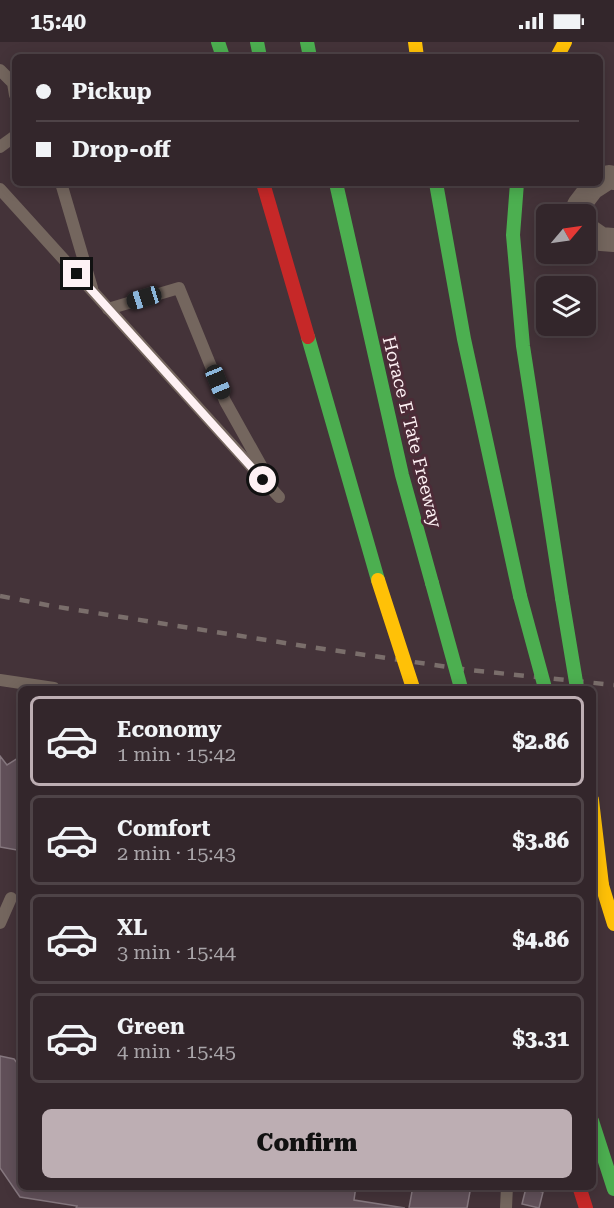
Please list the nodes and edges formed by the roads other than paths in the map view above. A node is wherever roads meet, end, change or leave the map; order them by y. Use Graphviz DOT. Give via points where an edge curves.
graph roads {
  1 [pos="0,70"];
  2 [pos="12,82"];
  3 [pos="62,186"];
  4 [pos="264,186"];
  5 [pos="337,186"];
  6 [pos="436,186"];
  7 [pos="517,186"];
  8 [pos="595,186"];
  9 [pos="0,189"];
  10 [pos="580,204"];
  11 [pos="290,229"];
  12 [pos="596,236"];
  13 [pos="614,240"];
  14 [pos="93,291"];
  15 [pos="108,309"];
  16 [pos="312,356"];
  17 [pos="0,680"];
  18 [pos="40,686"];
  19 [pos="412,686"];
  20 [pos="460,686"];
  21 [pos="544,686"];
  22 [pos="577,686"];
  23 [pos="596,834"];
  24 [pos="596,867"];
  25 [pos="602,885"];
  26 [pos="11,898"];
  27 [pos="0,922"];
  28 [pos="614,924"];
  29 [pos="596,1133"];
  30 [pos="614,1189"];
  31 [pos="507,1190"];
  32 [pos="580,1190"];
  33 [pos="506,1208"];
  34 [pos="586,1208"];
  1 -- 2 [label="lane"];
  3 -- 14 [label="lane"];
  4 -- 16 [label="highway"];
  5 -- 20 [label="highway, Horace E Tate Freeway, bridge" via="402,475"];
  6 -- 21 [label="highway, bridge" via="487,453"];
  7 -- 22 [label="highway, bridge" via="513,236 523,346"];
  8 -- 10 [label="street"];
  9 -- 14 [label="lane"];
  11 -- 16 [label="highway"];
  12 -- 13 [label="street"];
  14 -- 15 [label="lane"];
  15 -- 15 [label="lane" via="240,454 279,497 225,401 179,288"];
  16 -- 19 [label="highway, bridge"];
  17 -- 18 [label="lane"];
  23 -- 25 [label="highway"];
  24 -- 25 [label="highway"];
  25 -- 28 [label="highway"];
  26 -- 27 [label="lane"];
  29 -- 30 [label="highway"];
  31 -- 33 [label="lane"];
  32 -- 34 [label="highway"];
}
